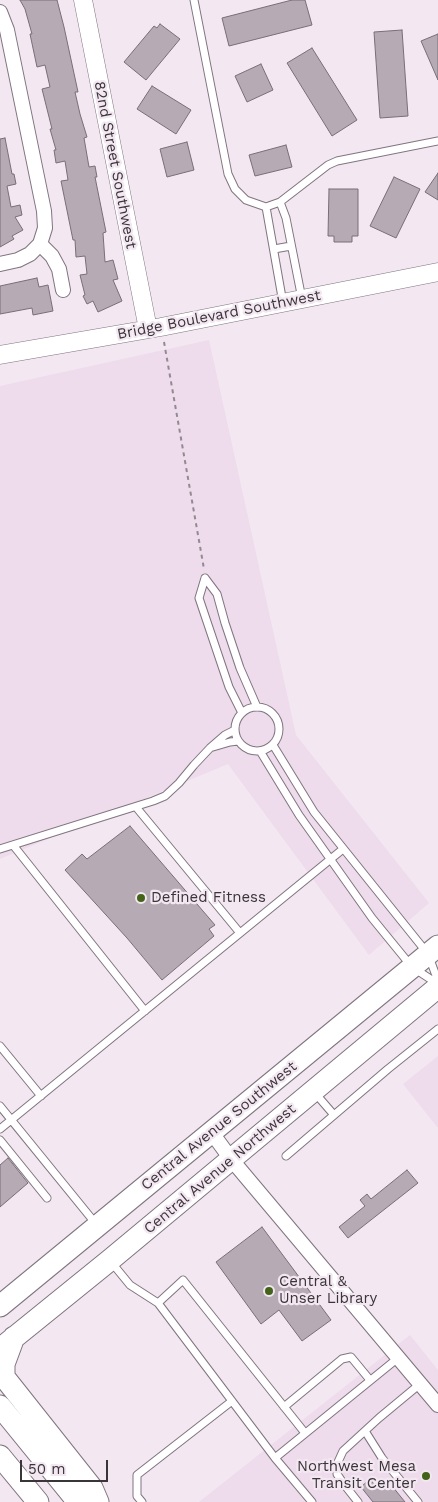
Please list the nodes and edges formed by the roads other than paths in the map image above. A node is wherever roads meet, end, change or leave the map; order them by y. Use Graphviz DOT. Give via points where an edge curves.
graph roads {
  1 [pos="83,0"];
  2 [pos="194,0"];
  3 [pos="0,12"];
  4 [pos="438,141"];
  5 [pos="280,202"];
  6 [pos="266,207"];
  7 [pos="40,244"];
  8 [pos="291,246"];
  9 [pos="274,250"];
  10 [pos="0,264"];
  11 [pos="438,272"];
  12 [pos="63,290"];
  13 [pos="302,300"];
  14 [pos="284,303"];
  15 [pos="155,328"];
  16 [pos="0,355"];
  17 [pos="257,707"];
  18 [pos="242,713"];
  19 [pos="235,730"];
  20 [pos="238,741"];
  21 [pos="273,745"];
  22 [pos="210,748"];
  23 [pos="260,751"];
  24 [pos="136,807"];
  25 [pos="13,845"];
  26 [pos="343,849"];
  27 [pos="0,850"];
  28 [pos="330,860"];
  29 [pos="240,933"];
  30 [pos="433,950"];
  31 [pos="412,967"];
  32 [pos="438,984"];
  33 [pos="145,1011"];
  34 [pos="438,1029"];
  35 [pos="0,1046"];
  36 [pos="313,1091"];
  37 [pos="41,1096"];
  38 [pos="0,1106"];
  39 [pos="334,1115"];
  40 [pos="12,1120"];
  41 [pos="0,1129"];
  42 [pos="212,1133"];
  43 [pos="0,1140"];
  44 [pos="286,1156"];
  45 [pos="231,1159"];
  46 [pos="47,1198"];
  47 [pos="97,1226"];
  48 [pos="110,1260"];
  49 [pos="158,1303"];
  50 [pos="0,1306"];
  51 [pos="7,1343"];
  52 [pos="398,1358"];
  53 [pos="370,1380"];
  54 [pos="420,1384"];
  55 [pos="232,1401"];
  56 [pos="438,1405"];
  57 [pos="0,1406"];
  58 [pos="284,1407"];
  59 [pos="365,1431"];
  60 [pos="305,1433"];
  61 [pos="0,1456"];
  62 [pos="275,1458"];
  63 [pos="38,1502"];
  64 [pos="78,1502"];
  65 [pos="98,1502"];
  66 [pos="142,1502"];
  67 [pos="312,1502"];
  68 [pos="358,1502"];
  69 [pos="418,1502"];
  1 -- 15 [label="street, 82nd Street Southwest"];
  2 -- 6 [label="lane" via="228,174 246,200"];
  3 -- 7 [label="street" via="7,30 44,211 45,228"];
  4 -- 5 [label="lane" via="337,161"];
  5 -- 6 [label="lane"];
  5 -- 8 [label="lane"];
  6 -- 9 [label="lane"];
  7 -- 10 [label="street" via="30,254"];
  7 -- 12 [label="street" via="59,269"];
  8 -- 9 [label="lane"];
  8 -- 13 [label="lane"];
  9 -- 14 [label="lane"];
  11 -- 13 [label="street, Bridge Boulevard Southwest"];
  13 -- 14 [label="street, Bridge Boulevard Southwest"];
  14 -- 15 [label="street, Bridge Boulevard Southwest"];
  15 -- 16 [label="street, Bridge Boulevard Southwest"];
  17 -- 18 [label="lane"];
  17 -- 18 [label="lane" via="240,668 217,594 205,578 199,598 229,687"];
  17 -- 21 [label="lane" via="271,712 279,724"];
  18 -- 19 [label="lane"];
  19 -- 20 [label="lane"];
  19 -- 22 [label="lane"];
  20 -- 22 [label="lane"];
  20 -- 23 [label="lane" via="247,749"];
  21 -- 23 [label="lane"];
  21 -- 26 [label="lane" via="314,812"];
  22 -- 24 [label="lane" via="165,796"];
  23 -- 28 [label="lane"];
  24 -- 25 [label="lane"];
  24 -- 29 [label="lane"];
  25 -- 27 [label="lane"];
  25 -- 33 [label="lane"];
  26 -- 28 [label="lane"];
  26 -- 30 [label="lane"];
  28 -- 29 [label="lane"];
  28 -- 31 [label="lane"];
  29 -- 33 [label="lane"];
  30 -- 31 [label="main road, Central Avenue Southwest"];
  30 -- 32 [label="lane"];
  31 -- 32 [label="lane"];
  31 -- 42 [label="main road, Central Avenue Southwest"];
  32 -- 36 [label="main road, Central Avenue Northwest"];
  33 -- 37 [label="lane"];
  34 -- 39 [label="lane"];
  35 -- 37 [label="lane"];
  36 -- 39 [label="lane"];
  36 -- 45 [label="main road, Central Avenue Northwest"];
  37 -- 40 [label="lane"];
  38 -- 40 [label="lane"];
  39 -- 44 [label="lane"];
  40 -- 41 [label="lane"];
  40 -- 47 [label="lane"];
  42 -- 45 [label="street"];
  42 -- 47 [label="main road, Central Avenue Southwest"];
  43 -- 46 [label="lane"];
  45 -- 48 [label="main road, Central Avenue Northwest"];
  45 -- 52 [label="street"];
  47 -- 50 [label="main road, Central Avenue Southwest"];
  48 -- 49 [label="lane" via="130,1285"];
  48 -- 51 [label="main road, Central Avenue Northwest"];
  49 -- 55 [label="lane"];
  49 -- 58 [label="lane" via="183,1280"];
  51 -- 65 [label="main road" via="4,1377 92,1488"];
  52 -- 53 [label="lane"];
  52 -- 54 [label="street"];
  53 -- 58 [label="lane" via="351,1356 342,1359"];
  53 -- 60 [label="lane"];
  54 -- 56 [label="street"];
  54 -- 59 [label="lane"];
  55 -- 62 [label="lane"];
  55 -- 66 [label="lane" via="137,1475 137,1496"];
  57 -- 64 [label="main road"];
  58 -- 60 [label="lane"];
  59 -- 68 [label="lane" via="343,1451 338,1462 337,1474"];
  59 -- 69 [label="lane" via="382,1458"];
  60 -- 62 [label="lane"];
  61 -- 63 [label="main road"];
  62 -- 67 [label="lane"];
}
